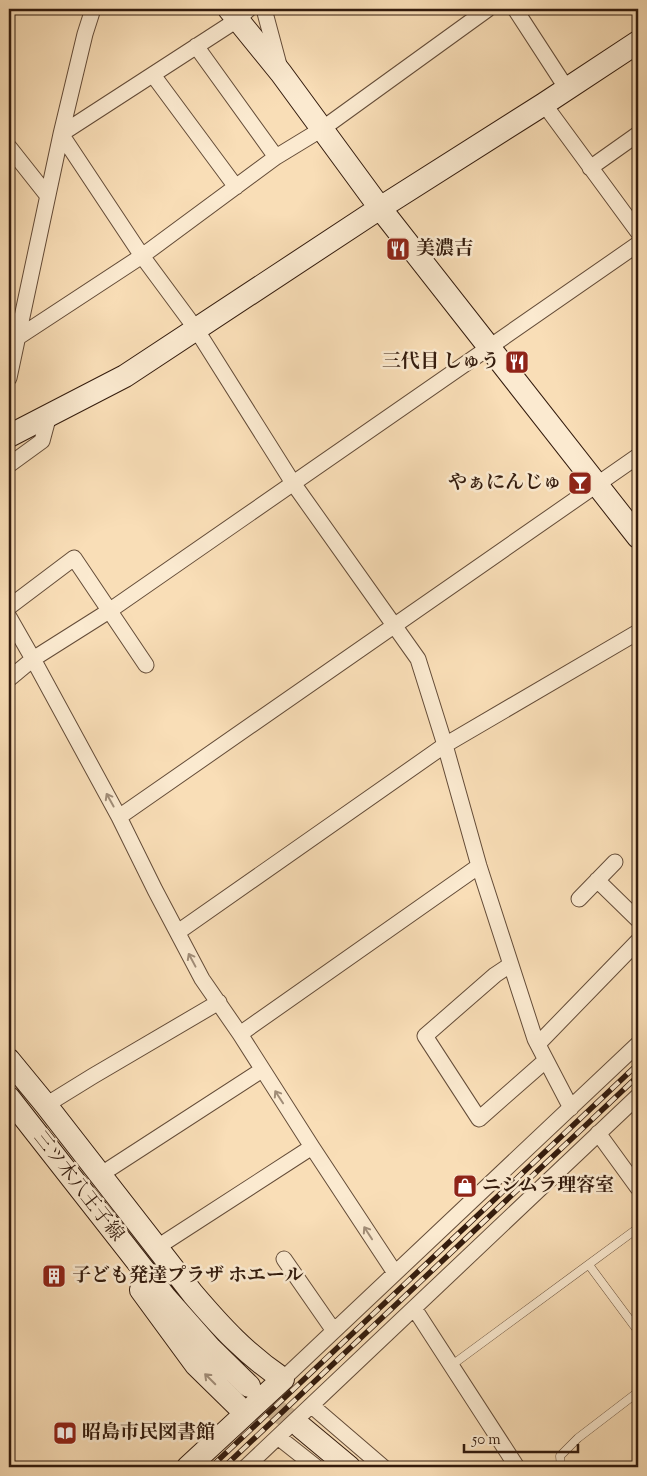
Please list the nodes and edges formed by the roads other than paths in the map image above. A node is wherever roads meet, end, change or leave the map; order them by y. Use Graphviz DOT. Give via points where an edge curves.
graph roads {
  1 [pos="93,9"];
  2 [pos="264,9"];
  3 [pos="488,9"];
  4 [pos="515,9"];
  5 [pos="238,13"];
  6 [pos="638,42"];
  7 [pos="196,46"];
  8 [pos="281,72"];
  9 [pos="153,75"];
  10 [pos="567,90"];
  11 [pos="544,104"];
  12 [pos="322,129"];
  13 [pos="61,134"];
  14 [pos="638,134"];
  15 [pos="9,147"];
  16 [pos="276,157"];
  17 [pos="590,168"];
  18 [pos="236,187"];
  19 [pos="47,195"];
  20 [pos="380,208"];
  21 [pos="638,232"];
  22 [pos="638,244"];
  23 [pos="142,256"];
  24 [pos="196,329"];
  25 [pos="17,338"];
  26 [pos="488,347"];
  27 [pos="9,378"];
  28 [pos="49,415"];
  29 [pos="9,436"];
  30 [pos="638,456"];
  31 [pos="9,465"];
  32 [pos="293,483"];
  33 [pos="597,485"];
  34 [pos="638,537"];
  35 [pos="9,607"];
  36 [pos="109,611"];
  37 [pos="9,617"];
  38 [pos="394,626"];
  39 [pos="638,632"];
  40 [pos="33,659"];
  41 [pos="146,665"];
  42 [pos="9,679"];
  43 [pos="445,745"];
  44 [pos="119,817"];
  45 [pos="615,862"];
  46 [pos="479,866"];
  47 [pos="597,880"];
  48 [pos="580,898"];
  49 [pos="638,920"];
  50 [pos="178,932"];
  51 [pos="638,941"];
  52 [pos="510,965"];
  53 [pos="218,1002"];
  54 [pos="240,1034"];
  55 [pos="538,1044"];
  56 [pos="638,1044"];
  57 [pos="545,1061"];
  58 [pos="10,1063"];
  59 [pos="262,1070"];
  60 [pos="638,1096"];
  61 [pos="9,1098"];
  62 [pos="46,1105"];
  63 [pos="571,1108"];
  64 [pos="9,1122"];
  65 [pos="598,1134"];
  66 [pos="312,1147"];
  67 [pos="100,1175"];
  68 [pos="638,1188"];
  69 [pos="638,1228"];
  70 [pos="156,1248"];
  71 [pos="284,1259"];
  72 [pos="589,1265"];
  73 [pos="395,1273"];
  74 [pos="414,1308"];
  75 [pos="334,1331"];
  76 [pos="638,1331"];
  77 [pos="452,1365"];
  78 [pos="283,1379"];
  79 [pos="249,1386"];
  80 [pos="638,1392"];
  81 [pos="312,1406"];
  82 [pos="245,1413"];
  83 [pos="301,1427"];
  84 [pos="278,1436"];
  85 [pos="188,1467"];
  86 [pos="246,1467"];
  87 [pos="316,1467"];
  88 [pos="349,1467"];
  89 [pos="383,1467"];
  90 [pos="517,1467"];
  91 [pos="561,1467"];
  1 -- 13 [label="street"];
  2 -- 8 [label="street"];
  3 -- 12 [label="street"];
  4 -- 10 [label="street"];
  5 -- 7 [label="street"];
  5 -- 8 [label="street"];
  6 -- 10 [label="street"];
  7 -- 9 [label="street"];
  7 -- 16 [label="street"];
  8 -- 12 [label="street"];
  9 -- 13 [label="street"];
  9 -- 18 [label="street"];
  10 -- 11 [label="street"];
  11 -- 17 [label="street"];
  11 -- 20 [label="street"];
  12 -- 16 [label="street"];
  12 -- 20 [label="street"];
  13 -- 19 [label="street"];
  13 -- 23 [label="street"];
  14 -- 17 [label="street"];
  15 -- 19 [label="street"];
  16 -- 18 [label="street"];
  17 -- 21 [label="street"];
  18 -- 23 [label="street"];
  19 -- 25 [label="street"];
  20 -- 24 [label="street"];
  20 -- 26 [label="street"];
  22 -- 26 [label="street"];
  23 -- 24 [label="street"];
  23 -- 25 [label="street"];
  24 -- 28 [label="street" via="125,376"];
  24 -- 32 [label="street"];
  25 -- 27 [label="street"];
  26 -- 32 [label="street"];
  26 -- 33 [label="street"];
  28 -- 29 [label="street"];
  28 -- 31 [label="street" via="42,441"];
  30 -- 33 [label="street"];
  32 -- 36 [label="street"];
  32 -- 38 [label="street"];
  33 -- 34 [label="street"];
  33 -- 38 [label="street"];
  35 -- 36 [label="street" via="74,558"];
  36 -- 40 [label="street"];
  36 -- 41 [label="street"];
  37 -- 40 [label="street"];
  38 -- 43 [label="street" via="418,659"];
  38 -- 44 [label="street"];
  39 -- 43 [label="street"];
  40 -- 42 [label="street"];
  44 -- 40 [label="street, one-way"];
  43 -- 46 [label="street"];
  43 -- 50 [label="street"];
  44 -- 50 [label="street"];
  45 -- 47 [label="street"];
  46 -- 52 [label="street"];
  46 -- 54 [label="street"];
  47 -- 48 [label="street"];
  47 -- 49 [label="street"];
  53 -- 50 [label="street, one-way"];
  51 -- 55 [label="street"];
  52 -- 55 [label="street"];
  52 -- 57 [label="street" via="425,1036 479,1119"];
  53 -- 54 [label="street"];
  53 -- 62 [label="street"];
  54 -- 59 [label="street"];
  55 -- 57 [label="street"];
  56 -- 63 [label="street"];
  57 -- 63 [label="street"];
  58 -- 62 [label="street"];
  66 -- 59 [label="street, one-way"];
  59 -- 67 [label="street"];
  60 -- 65 [label="street"];
  61 -- 79 [label="street, 三ツ木八王子線" via="164,1297"];
  62 -- 67 [label="street"];
  63 -- 73 [label="street"];
  82 -- 64 [label="street, one-way" via="196,1365"];
  65 -- 68 [label="street"];
  65 -- 74 [label="street"];
  66 -- 70 [label="street"];
  73 -- 66 [label="street, one-way"];
  67 -- 70 [label="street"];
  69 -- 72 [label="lane"];
  70 -- 78 [label="street" via="227,1333"];
  71 -- 75 [label="street"];
  72 -- 76 [label="lane"];
  72 -- 77 [label="lane"];
  73 -- 75 [label="street"];
  74 -- 77 [label="street"];
  74 -- 81 [label="street"];
  75 -- 78 [label="street"];
  77 -- 90 [label="street"];
  78 -- 82 [label="street"];
  80 -- 91 [label="lane" via="578,1438 560,1456"];
  81 -- 84 [label="street"];
  81 -- 89 [label="street"];
  82 -- 85 [label="street"];
  83 -- 88 [label="street"];
  84 -- 86 [label="street"];
  84 -- 87 [label="street"];
}
